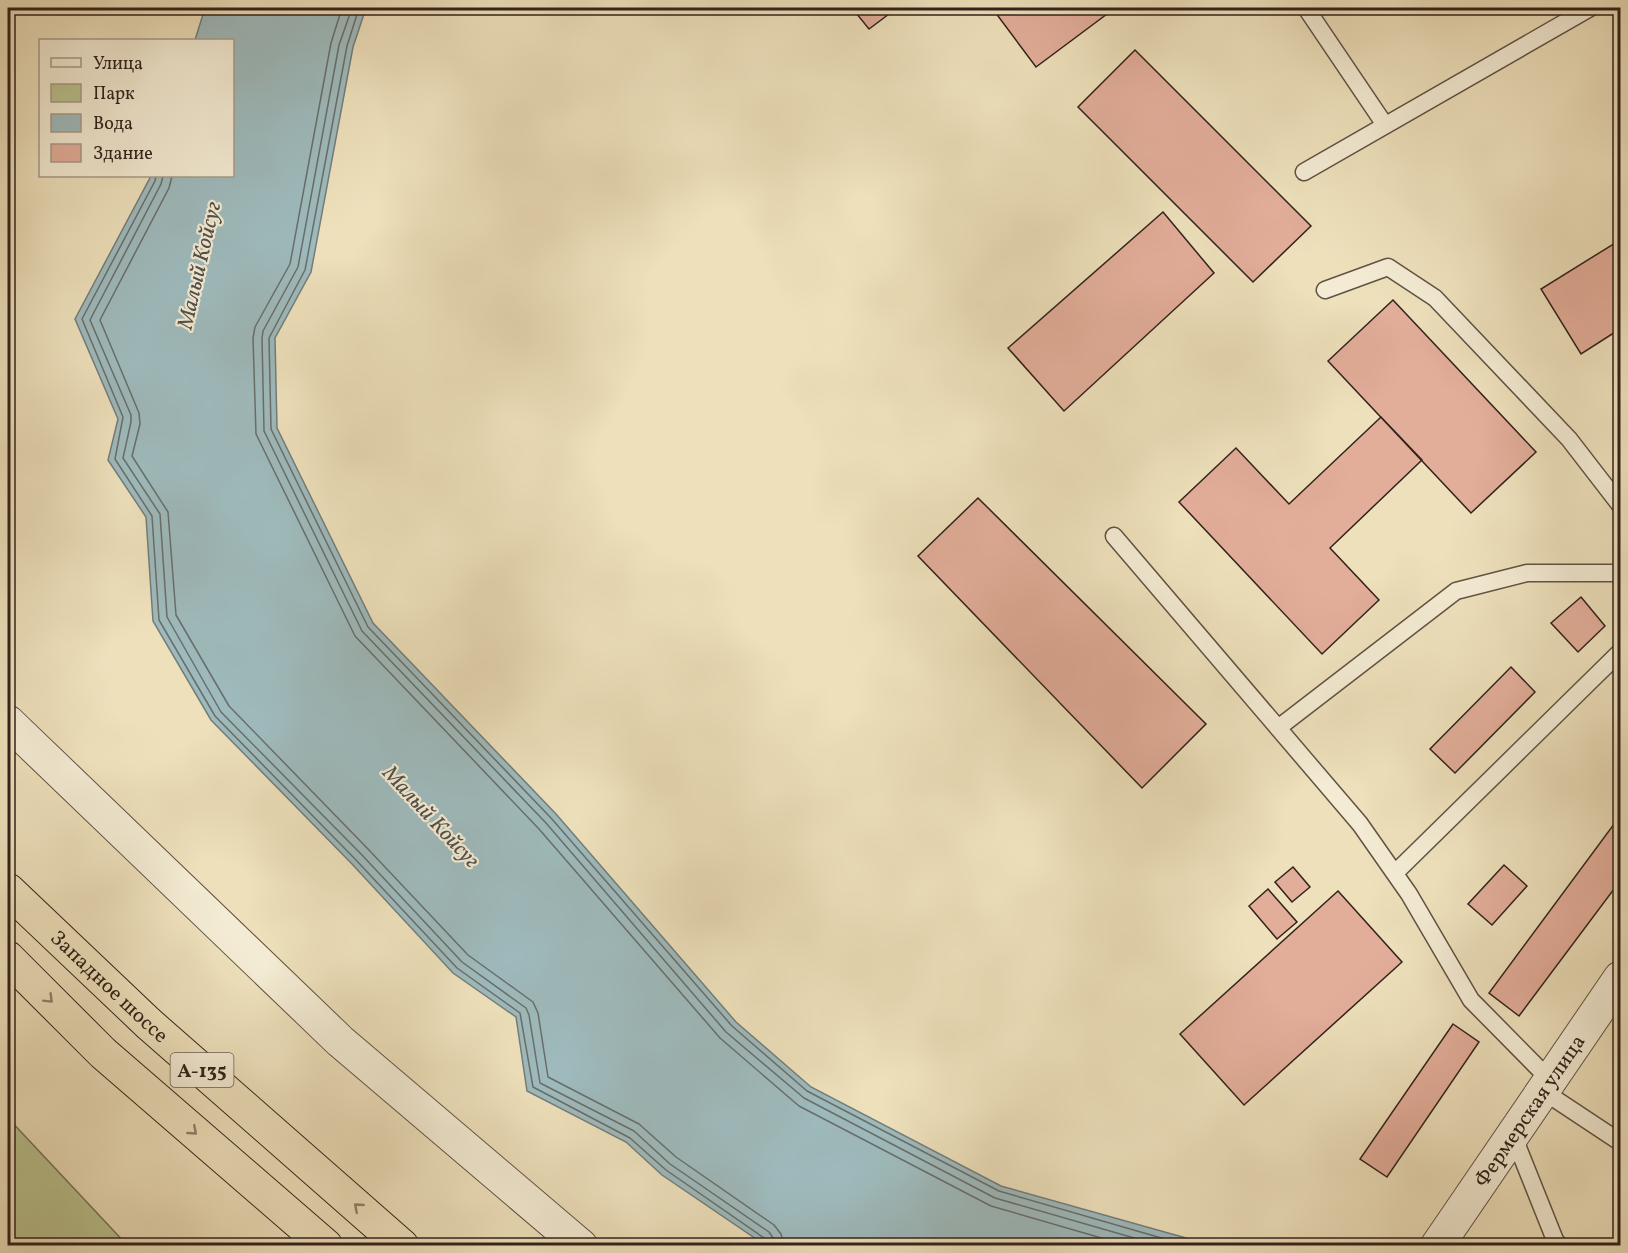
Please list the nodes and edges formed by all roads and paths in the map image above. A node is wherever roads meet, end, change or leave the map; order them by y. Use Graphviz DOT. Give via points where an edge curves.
graph roads {
  1 [pos="1306,8"];
  2 [pos="1590,8"];
  3 [pos="1385,125"];
  4 [pos="1304,172"];
  5 [pos="1325,290"];
  6 [pos="1620,505"];
  7 [pos="1114,536"];
  8 [pos="1620,573"];
  9 [pos="1620,652"];
  10 [pos="8,722"];
  11 [pos="1278,728"];
  12 [pos="1395,873"];
  13 [pos="8,890"];
  14 [pos="8,958"];
  15 [pos="1620,978"];
  16 [pos="1547,1086"];
  17 [pos="1513,1135"];
  18 [pos="1620,1142"];
  19 [pos="326,1245"];
  20 [pos="402,1245"];
  21 [pos="581,1245"];
  22 [pos="1437,1245"];
  23 [pos="1560,1245"];
  1 -- 3 [label="lane"];
  2 -- 3 [label="lane"];
  3 -- 4 [label="lane"];
  5 -- 6 [label="lane" via="1388,267 1435,298 1569,439"];
  7 -- 11 [label="lane"];
  8 -- 11 [label="lane" via="1527,573 1456,591"];
  9 -- 12 [label="lane"];
  10 -- 21 [label="street" via="340,1041"];
  11 -- 12 [label="lane" via="1360,824"];
  12 -- 16 [label="lane" via="1471,1000"];
  20 -- 13 [label="highway, Западное шоссе / А-135, one-way" via="148,1023"];
  14 -- 19 [label="highway, А-135, one-way" via="103,1053"];
  15 -- 16 [label="street, Фермерская улица"];
  16 -- 17 [label="street, Фермерская улица"];
  16 -- 18 [label="lane"];
  17 -- 22 [label="street, Фермерская улица"];
  17 -- 23 [label="lane"];
}
